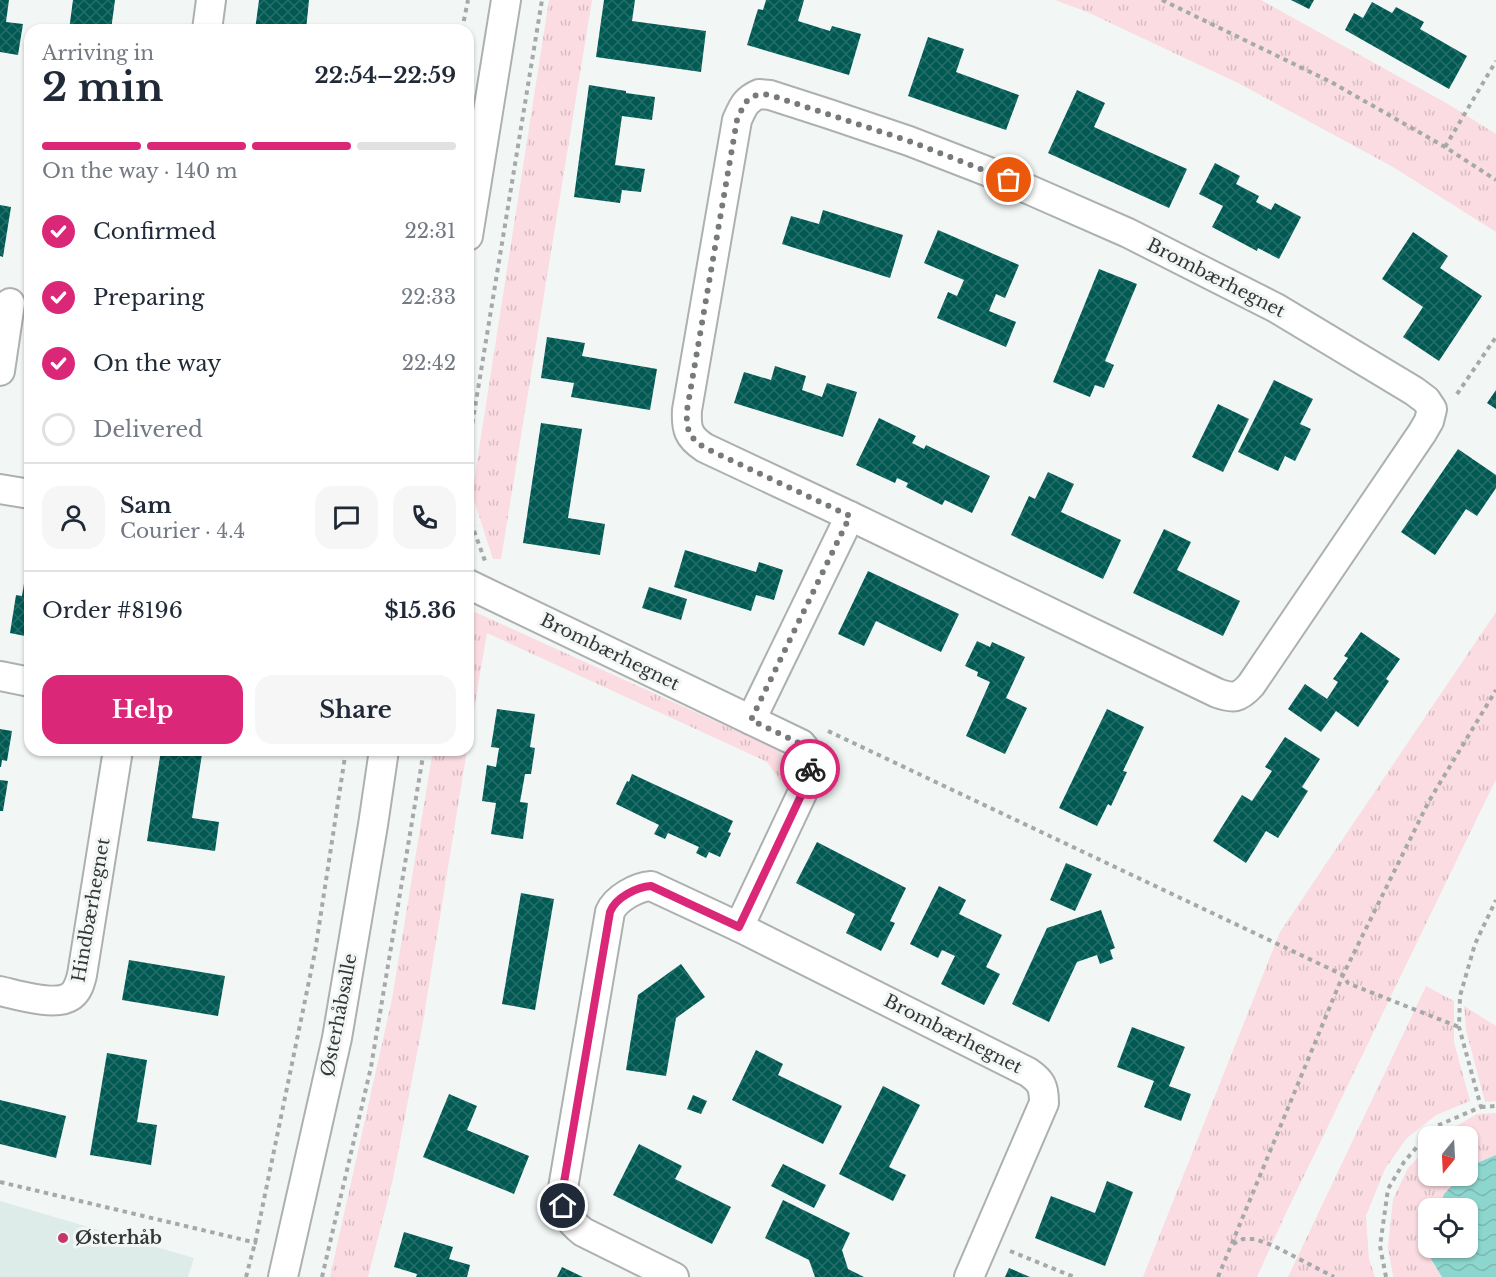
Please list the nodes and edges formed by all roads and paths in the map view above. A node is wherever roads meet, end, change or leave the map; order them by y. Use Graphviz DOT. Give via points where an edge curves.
graph roads {
  1 [pos="211,0"];
  2 [pos="468,0"];
  3 [pos="506,0"];
  4 [pos="542,0"];
  5 [pos="1162,0"];
  6 [pos="208,24"];
  7 [pos="463,24"];
  8 [pos="1496,61"];
  9 [pos="1445,147"];
  10 [pos="1496,180"];
  11 [pos="474,199"];
  12 [pos="13,304"];
  13 [pos="1496,337"];
  14 [pos="0,370"];
  15 [pos="1432,409"];
  16 [pos="474,414"];
  17 [pos="0,489"];
  18 [pos="24,493"];
  19 [pos="850,516"];
  20 [pos="485,560"];
  21 [pos="489,565"];
  22 [pos="474,587"];
  23 [pos="0,676"];
  24 [pos="24,681"];
  25 [pos="1496,690"];
  26 [pos="751,720"];
  27 [pos="826,730"];
  28 [pos="117,756"];
  29 [pos="345,756"];
  30 [pos="383,756"];
  31 [pos="423,756"];
  32 [pos="1496,900"];
  33 [pos="739,927"];
  34 [pos="1343,975"];
  35 [pos="0,991"];
  36 [pos="1459,1028"];
  37 [pos="1496,1106"];
  38 [pos="1481,1107"];
  39 [pos="0,1182"];
  40 [pos="985,1240"];
  41 [pos="255,1243"];
  42 [pos="1232,1244"];
  43 [pos="286,1265"];
  44 [pos="246,1277"];
  45 [pos="322,1277"];
  46 [pos="674,1277"];
  47 [pos="969,1277"];
  48 [pos="1074,1277"];
  49 [pos="1218,1277"];
  50 [pos="1334,1277"];
  51 [pos="1386,1277"];
  1 -- 6 [label="street"];
  2 -- 7 [label="path"];
  3 -- 11 [label="street"];
  4 -- 16 [label="path"];
  5 -- 9 [label="path" via="1331,82"];
  8 -- 9 [label="path"];
  9 -- 10 [label="path"];
  12 -- 14 [label="street"];
  13 -- 15 [label="path" via="1453,400"];
  15 -- 19 [label="street, Brombærhegnet" via="1416,442 1251,685 1236,697 1217,693"];
  15 -- 19 [label="street, Brombærhegnet" via="1414,391 1276,308 1128,233 909,141 759,94 750,97 737,120 686,423 696,443"];
  17 -- 18 [label="street"];
  19 -- 26 [label="street"];
  20 -- 21 [label="path"];
  22 -- 26 [label="street, Brombærhegnet"];
  23 -- 24 [label="street"];
  25 -- 34 [label="path" via="1429,801"];
  26 -- 33 [label="street, Brombærhegnet" via="801,744 810,753 811,768"];
  27 -- 34 [label="path"];
  28 -- 35 [label="street, Hindbærhegnet" via="80,986 72,996 51,1001"];
  29 -- 41 [label="path" via="315,952"];
  30 -- 43 [label="street, Østerhåbsalle" via="337,1038"];
  31 -- 45 [label="path" via="370,1068"];
  32 -- 36 [label="path" via="1475,944 1460,996"];
  33 -- 40 [label="street, Brombærhegnet" via="1038,1079 1044,1090 1044,1103"];
  33 -- 46 [label="street, Brombærhegnet" via="651,886 643,886 617,901 610,912 563,1206 573,1224 583,1232"];
  34 -- 36 [label="path" via="1355,987"];
  34 -- 42 [label="path"];
  36 -- 38 [label="path"];
  37 -- 38 [label="path"];
  38 -- 51 [label="path" via="1434,1127 1388,1188 1380,1246"];
  39 -- 41 [label="path"];
  40 -- 47 [label="street, Brombærhegnet"];
  40 -- 48 [label="path"];
  41 -- 43 [label="path"];
  41 -- 44 [label="path"];
  42 -- 49 [label="path"];
  42 -- 50 [label="path" via="1255,1239"];
}
